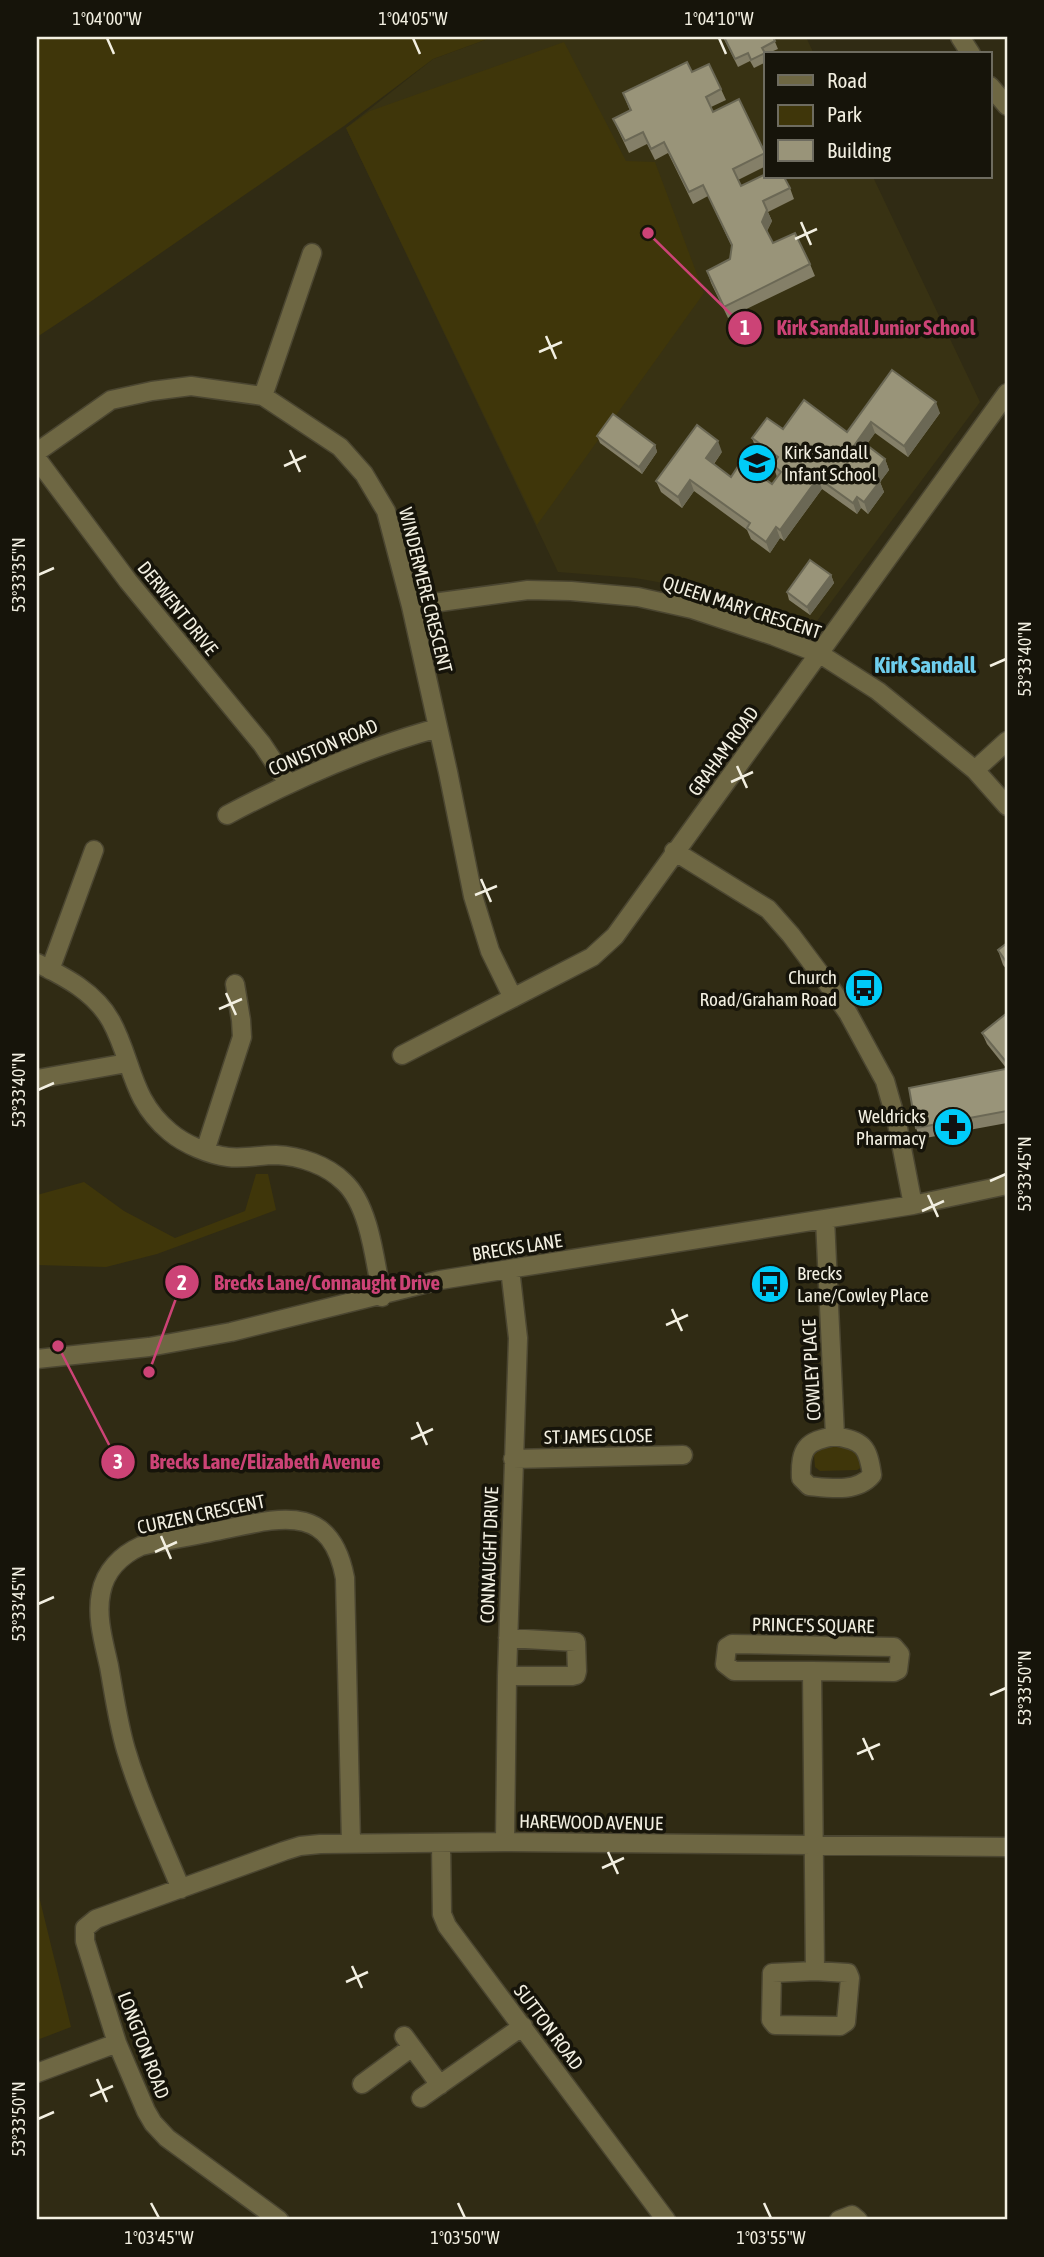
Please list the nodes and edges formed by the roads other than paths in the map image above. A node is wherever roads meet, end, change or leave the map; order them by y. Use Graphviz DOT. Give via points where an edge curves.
graph roads {
  1 [pos="960,37"];
  2 [pos="970,52"];
  3 [pos="312,253"];
  4 [pos="1007,393"];
  5 [pos="262,396"];
  6 [pos="37,453"];
  7 [pos="37,459"];
  8 [pos="411,606"];
  9 [pos="820,654"];
  10 [pos="438,728"];
  11 [pos="1007,741"];
  12 [pos="975,770"];
  13 [pos="288,783"];
  14 [pos="1007,806"];
  15 [pos="227,814"];
  16 [pos="94,850"];
  17 [pos="674,851"];
  18 [pos="43,966"];
  19 [pos="235,984"];
  20 [pos="513,998"];
  21 [pos="402,1055"];
  22 [pos="127,1063"];
  23 [pos="37,1079"];
  24 [pos="205,1151"];
  25 [pos="1007,1185"];
  26 [pos="913,1205"];
  27 [pos="825,1219"];
  28 [pos="510,1269"];
  29 [pos="382,1297"];
  30 [pos="37,1359"];
  31 [pos="835,1436"];
  32 [pos="683,1455"];
  33 [pos="513,1459"];
  34 [pos="508,1638"];
  35 [pos="812,1671"];
  36 [pos="507,1676"];
  37 [pos="505,1842"];
  38 [pos="351,1843"];
  39 [pos="441,1843"];
  40 [pos="814,1846"];
  41 [pos="1007,1847"];
  42 [pos="181,1889"];
  43 [pos="815,1971"];
  44 [pos="523,2026"];
  45 [pos="117,2043"];
  46 [pos="37,2073"];
  47 [pos="362,2084"];
  48 [pos="440,2084"];
  49 [pos="421,2098"];
  50 [pos="279,2220"];
  51 [pos="666,2220"];
  52 [pos="839,2220"];
  53 [pos="858,2220"];
  1 -- 2 [label="street"];
  3 -- 5 [label="street"];
  4 -- 9 [label="street, GRAHAM ROAD"];
  5 -- 6 [label="street, WINDERMERE CRESCENT" via="191,386 111,400"];
  5 -- 8 [label="street, WINDERMERE CRESCENT" via="340,447 364,474 386,511"];
  7 -- 13 [label="street, DERWENT DRIVE"];
  8 -- 9 [label="street, QUEEN MARY CRESCENT" via="528,590 638,597 692,609"];
  8 -- 10 [label="street, WINDERMERE CRESCENT"];
  9 -- 12 [label="street, QUEEN MARY CRESCENT" via="878,691"];
  9 -- 17 [label="street, GRAHAM ROAD"];
  10 -- 13 [label="street, CONISTON ROAD" via="367,749"];
  10 -- 20 [label="street, WINDERMERE CRESCENT" via="473,896 490,951"];
  11 -- 12 [label="street"];
  12 -- 14 [label="street, QUEEN MARY CRESCENT"];
  13 -- 15 [label="street, CONISTON ROAD"];
  16 -- 18 [label="street"];
  17 -- 20 [label="street, GRAHAM ROAD" via="614,936 593,957"];
  17 -- 26 [label="street" via="768,909 848,1013 885,1082"];
  18 -- 22 [label="street" via="80,986 99,1004 111,1021"];
  19 -- 24 [label="street" via="242,1038"];
  20 -- 21 [label="street, GRAHAM ROAD"];
  22 -- 23 [label="street"];
  22 -- 24 [label="street" via="139,1097 155,1117 172,1134"];
  24 -- 29 [label="street" via="228,1157 305,1159 332,1171 359,1202"];
  25 -- 26 [label="street, BRECKS LANE"];
  26 -- 27 [label="street, BRECKS LANE"];
  27 -- 28 [label="street, BRECKS LANE"];
  27 -- 31 [label="street, COWLEY PLACE"];
  28 -- 29 [label="street, BRECKS LANE" via="440,1280"];
  28 -- 33 [label="street, CONNAUGHT DRIVE" via="518,1338"];
  29 -- 30 [label="street, BRECKS LANE" via="149,1347"];
  32 -- 33 [label="street, ST JAMES CLOSE"];
  33 -- 34 [label="street, CONNAUGHT DRIVE"];
  34 -- 36 [label="street, CONNAUGHT DRIVE"];
  34 -- 36 [label="street" via="576,1642 577,1671 572,1676"];
  35 -- 35 [label="street, PRINCE'S SQUARE" via="734,1671 725,1664 725,1651 732,1644 746,1644 894,1647 900,1654 894,1672"];
  35 -- 40 [label="street"];
  36 -- 37 [label="street, CONNAUGHT DRIVE"];
  37 -- 39 [label="street, HAREWOOD AVENUE"];
  37 -- 40 [label="street, HAREWOOD AVENUE"];
  38 -- 39 [label="street, HAREWOOD AVENUE"];
  38 -- 42 [label="street, HAREWOOD AVENUE" via="300,1846"];
  38 -- 42 [label="street, CURZEN CRESCENT" via="345,1578 337,1548 316,1527 281,1518 141,1546 128,1552 109,1573 99,1606 101,1628 126,1749"];
  39 -- 44 [label="street, SUTTON ROAD" via="442,1914 447,1926"];
  40 -- 41 [label="street, HAREWOOD AVENUE"];
  40 -- 43 [label="street"];
  42 -- 45 [label="street, LONGTON ROAD" via="96,1919 85,1928"];
  43 -- 43 [label="street" via="848,1973 846,2022 840,2026 775,2025 771,2020 772,1973"];
  44 -- 48 [label="street"];
  44 -- 51 [label="street, SUTTON ROAD"];
  45 -- 46 [label="street"];
  45 -- 50 [label="street, LONGTON ROAD" via="153,2123"];
  47 -- 48 [label="street" via="408,2042"];
  48 -- 49 [label="street"];
  52 -- 53 [label="street" via="852,2215"];
}
